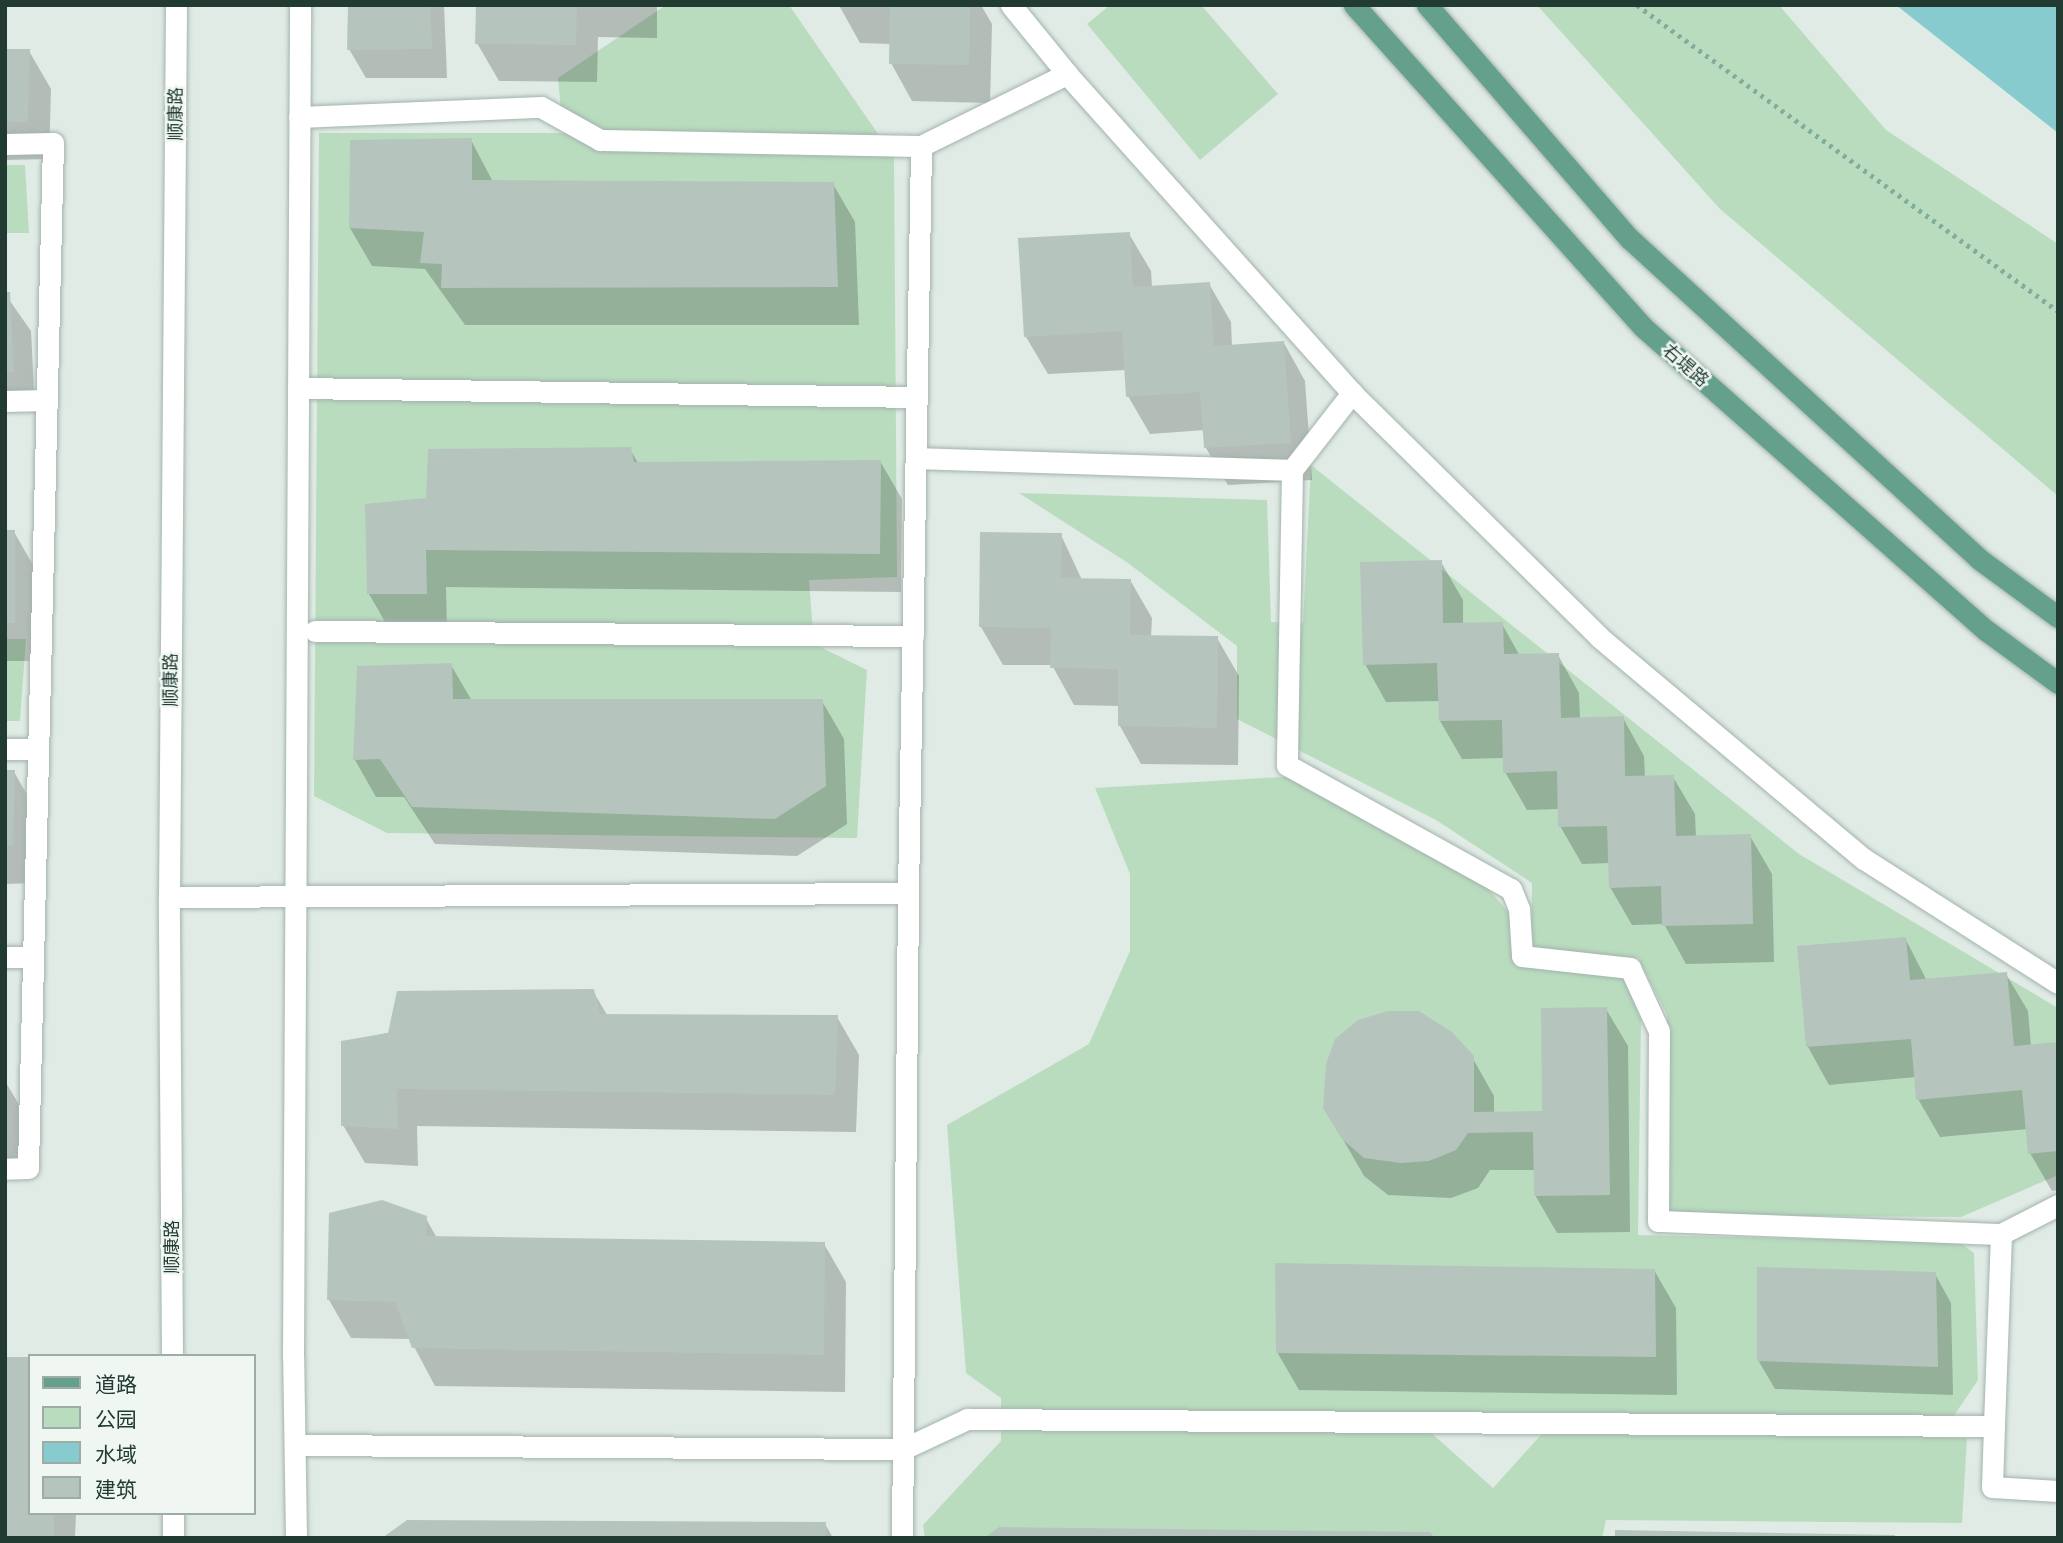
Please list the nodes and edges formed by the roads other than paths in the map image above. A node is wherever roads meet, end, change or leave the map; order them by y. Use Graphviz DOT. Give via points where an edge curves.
graph roads {
  1 [pos="176,5"];
  2 [pos="300,5"];
  3 [pos="1011,5"];
  4 [pos="1354,5"];
  5 [pos="1427,5"];
  6 [pos="1068,74"];
  7 [pos="299,117"];
  8 [pos="5,144"];
  9 [pos="921,146"];
  10 [pos="298,388"];
  11 [pos="1352,393"];
  12 [pos="916,397"];
  13 [pos="47,400"];
  14 [pos="5,401"];
  15 [pos="916,458"];
  16 [pos="1292,470"];
  17 [pos="2058,617"];
  18 [pos="316,631"];
  19 [pos="913,635"];
  20 [pos="2058,683"];
  21 [pos="5,749"];
  22 [pos="38,749"];
  23 [pos="908,892"];
  24 [pos="169,897"];
  25 [pos="295,897"];
  26 [pos="5,957"];
  27 [pos="33,957"];
  28 [pos="2058,983"];
  29 [pos="5,1169"];
  30 [pos="2058,1205"];
  31 [pos="2001,1234"];
  32 [pos="172,1354"];
  33 [pos="1994,1426"];
  34 [pos="295,1445"];
  35 [pos="903,1449"];
  36 [pos="2058,1491"];
  37 [pos="173,1515"];
  38 [pos="173,1538"];
  39 [pos="296,1538"];
  40 [pos="902,1538"];
  1 -- 24 [label="street, 顺康路"];
  2 -- 7 [label="street"];
  3 -- 6 [label="street"];
  4 -- 20 [label="main road, 右堤路" via="1644,328 1987,631"];
  5 -- 17 [label="main road" via="1630,239 1979,559"];
  6 -- 9 [label="street"];
  6 -- 11 [label="street"];
  7 -- 9 [label="street" via="541,107 600,140"];
  7 -- 10 [label="street"];
  8 -- 13 [label="street" via="53,143"];
  9 -- 12 [label="street"];
  10 -- 12 [label="street"];
  10 -- 25 [label="street"];
  11 -- 16 [label="street"];
  11 -- 28 [label="street" via="1599,637 1843,841"];
  12 -- 15 [label="street"];
  13 -- 14 [label="street"];
  13 -- 22 [label="street"];
  15 -- 16 [label="street"];
  15 -- 19 [label="street"];
  16 -- 31 [label="street" via="1287,765 1511,889 1519,909 1522,956 1630,968 1659,1031 1658,1221"];
  18 -- 19 [label="street"];
  19 -- 23 [label="street"];
  21 -- 22 [label="street"];
  22 -- 27 [label="street"];
  23 -- 25 [label="street"];
  23 -- 35 [label="street"];
  24 -- 25 [label="street"];
  24 -- 32 [label="street, 顺康路"];
  25 -- 34 [label="street"];
  26 -- 27 [label="street"];
  27 -- 29 [label="street" via="28,1168"];
  30 -- 31 [label="street"];
  31 -- 33 [label="street"];
  33 -- 35 [label="street" via="967,1419"];
  33 -- 36 [label="street" via="1992,1487"];
  34 -- 35 [label="street"];
  34 -- 39 [label="street"];
  35 -- 40 [label="street"];
  37 -- 38 [label="street"];
}
